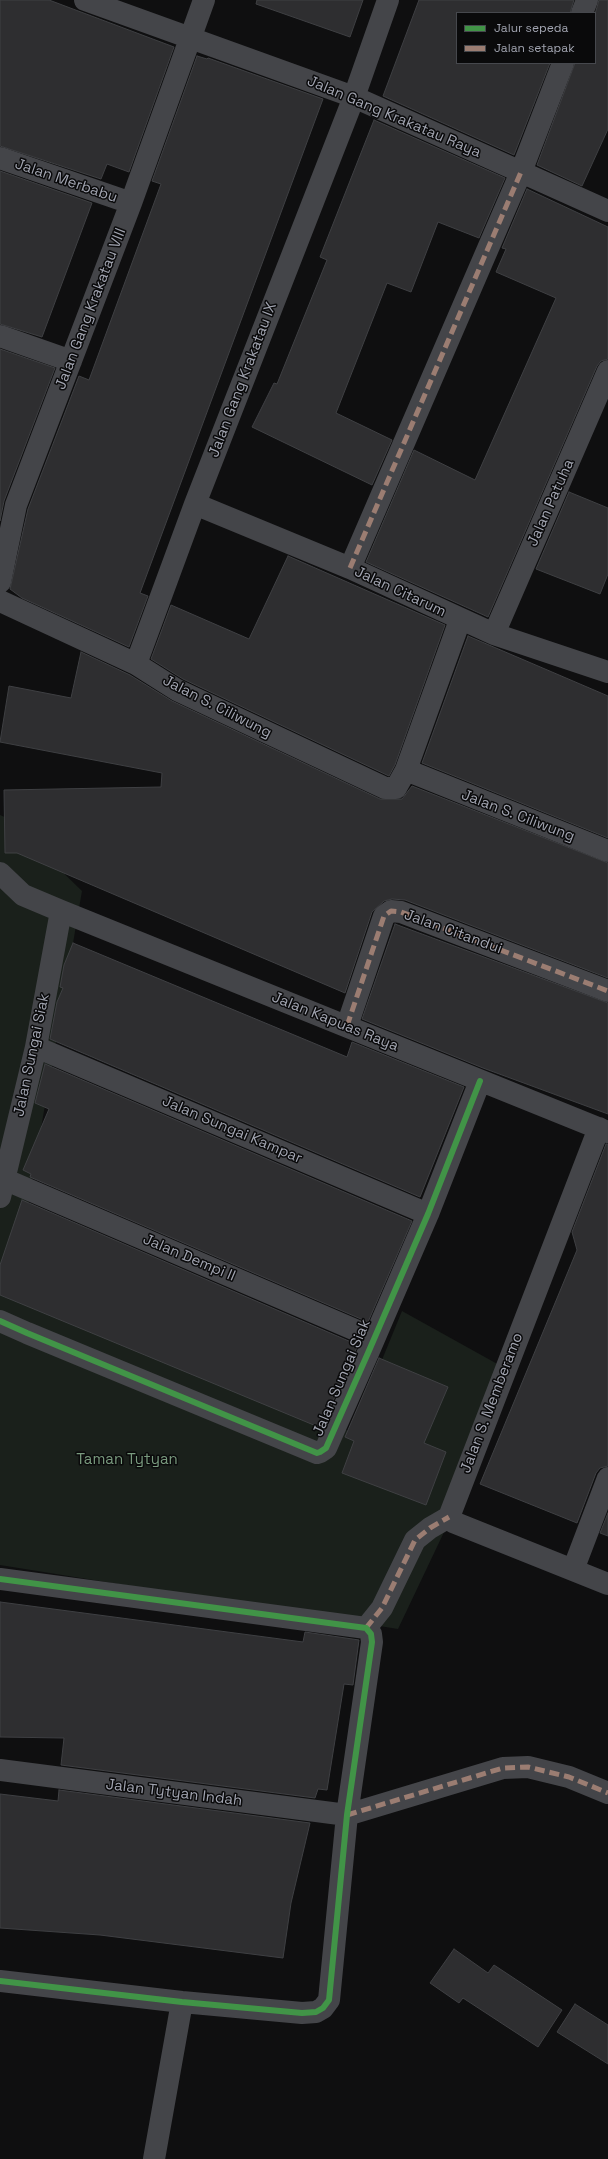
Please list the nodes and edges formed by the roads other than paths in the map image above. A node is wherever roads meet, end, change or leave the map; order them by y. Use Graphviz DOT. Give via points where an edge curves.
graph roads {
  1 [pos="85,0"];
  2 [pos="204,0"];
  3 [pos="388,0"];
  4 [pos="587,0"];
  5 [pos="582,12"];
  6 [pos="191,39"];
  7 [pos="563,64"];
  8 [pos="354,97"];
  9 [pos="0,158"];
  10 [pos="521,172"];
  11 [pos="131,203"];
  12 [pos="608,211"];
  13 [pos="0,336"];
  14 [pos="71,361"];
  15 [pos="608,371"];
  16 [pos="8,503"];
  17 [pos="195,504"];
  18 [pos="350,568"];
  19 [pos="0,582"];
  20 [pos="0,601"];
  21 [pos="460,620"];
  22 [pos="494,634"];
  23 [pos="136,664"];
  24 [pos="608,672"];
  25 [pos="406,770"];
  26 [pos="608,851"];
  27 [pos="0,874"];
  28 [pos="62,911"];
  29 [pos="608,991"];
  30 [pos="347,1026"];
  31 [pos="36,1047"];
  32 [pos="480,1081"];
  33 [pos="603,1130"];
  34 [pos="2,1188"];
  35 [pos="428,1214"];
  36 [pos="0,1321"];
  37 [pos="374,1338"];
  38 [pos="608,1478"];
  39 [pos="449,1517"];
  40 [pos="573,1570"];
  41 [pos="0,1578"];
  42 [pos="608,1584"];
  43 [pos="366,1628"];
  44 [pos="0,1770"];
  45 [pos="608,1793"];
  46 [pos="347,1816"];
  47 [pos="0,1981"];
  48 [pos="182,2002"];
  49 [pos="154,2159"];
  1 -- 6 [label="street, Jalan Gang Krakatau Raya"];
  2 -- 6 [label="street, Jalan Gang Krakatau VIII"];
  3 -- 8 [label="street, Jalan Gang Krakatau IX"];
  4 -- 5 [label="street"];
  6 -- 8 [label="street, Jalan Gang Krakatau Raya"];
  6 -- 11 [label="street, Jalan Gang Krakatau VIII"];
  7 -- 10 [label="street"];
  8 -- 10 [label="street, Jalan Gang Krakatau Raya"];
  8 -- 17 [label="street, Jalan Gang Krakatau IX"];
  9 -- 11 [label="street, Jalan Merbabu"];
  10 -- 12 [label="street, Jalan Gang Krakatau Raya"];
  10 -- 18 [label="street"];
  11 -- 14 [label="street, Jalan Gang Krakatau VIII"];
  13 -- 14 [label="street"];
  14 -- 16 [label="street, Jalan Gang Krakatau VIII"];
  15 -- 22 [label="street, Jalan Patuha"];
  16 -- 19 [label="street, Jalan Gang Krakatau VIII"];
  17 -- 18 [label="street, Jalan Citarum"];
  17 -- 23 [label="street, Jalan Gang Krakatau IX"];
  18 -- 21 [label="street, Jalan Citarum"];
  20 -- 23 [label="street, Jalan S. Ciliwung"];
  21 -- 22 [label="street, Jalan Citarum"];
  21 -- 25 [label="street, Jalan S. Ciliwung"];
  22 -- 24 [label="street, Jalan Citarum"];
  23 -- 25 [label="street, Jalan S. Ciliwung" via="177,690 385,788 396,788"];
  25 -- 26 [label="street, Jalan S. Ciliwung"];
  27 -- 28 [label="street" via="23,895"];
  28 -- 30 [label="street, Jalan Kapuas Raya"];
  28 -- 31 [label="street, Jalan Sungai Siak"];
  29 -- 30 [label="street, Jalan Citandui" via="401,912 391,911 384,916"];
  30 -- 32 [label="street, Jalan Kapuas Raya"];
  31 -- 34 [label="street, Jalan Sungai Siak"];
  31 -- 35 [label="street, Jalan Sungai Kampar"];
  32 -- 33 [label="street, Jalan Kapuas Raya"];
  32 -- 35 [label="street, Jalan Sungai Siak"];
  33 -- 39 [label="street, Jalan S. Memberamo" via="495,1393"];
  34 -- 37 [label="street, Jalan Dempi II"];
  35 -- 37 [label="street, Jalan Sungai Siak"];
  36 -- 37 [label="street, Jalan Sungai Siak" via="317,1453 326,1448"];
  38 -- 40 [label="street"];
  39 -- 40 [label="street" via="453,1522"];
  39 -- 43 [label="street" via="415,1540 382,1608"];
  40 -- 42 [label="street"];
  41 -- 43 [label="street"];
  43 -- 46 [label="street" via="371,1634 372,1642"];
  44 -- 46 [label="street, Jalan Tytyan Indah"];
  45 -- 46 [label="street" via="569,1777 528,1767 503,1768"];
  46 -- 48 [label="street" via="329,2000 323,2008 316,2012 302,2013"];
  47 -- 48 [label="street"];
  48 -- 49 [label="street"];
}
